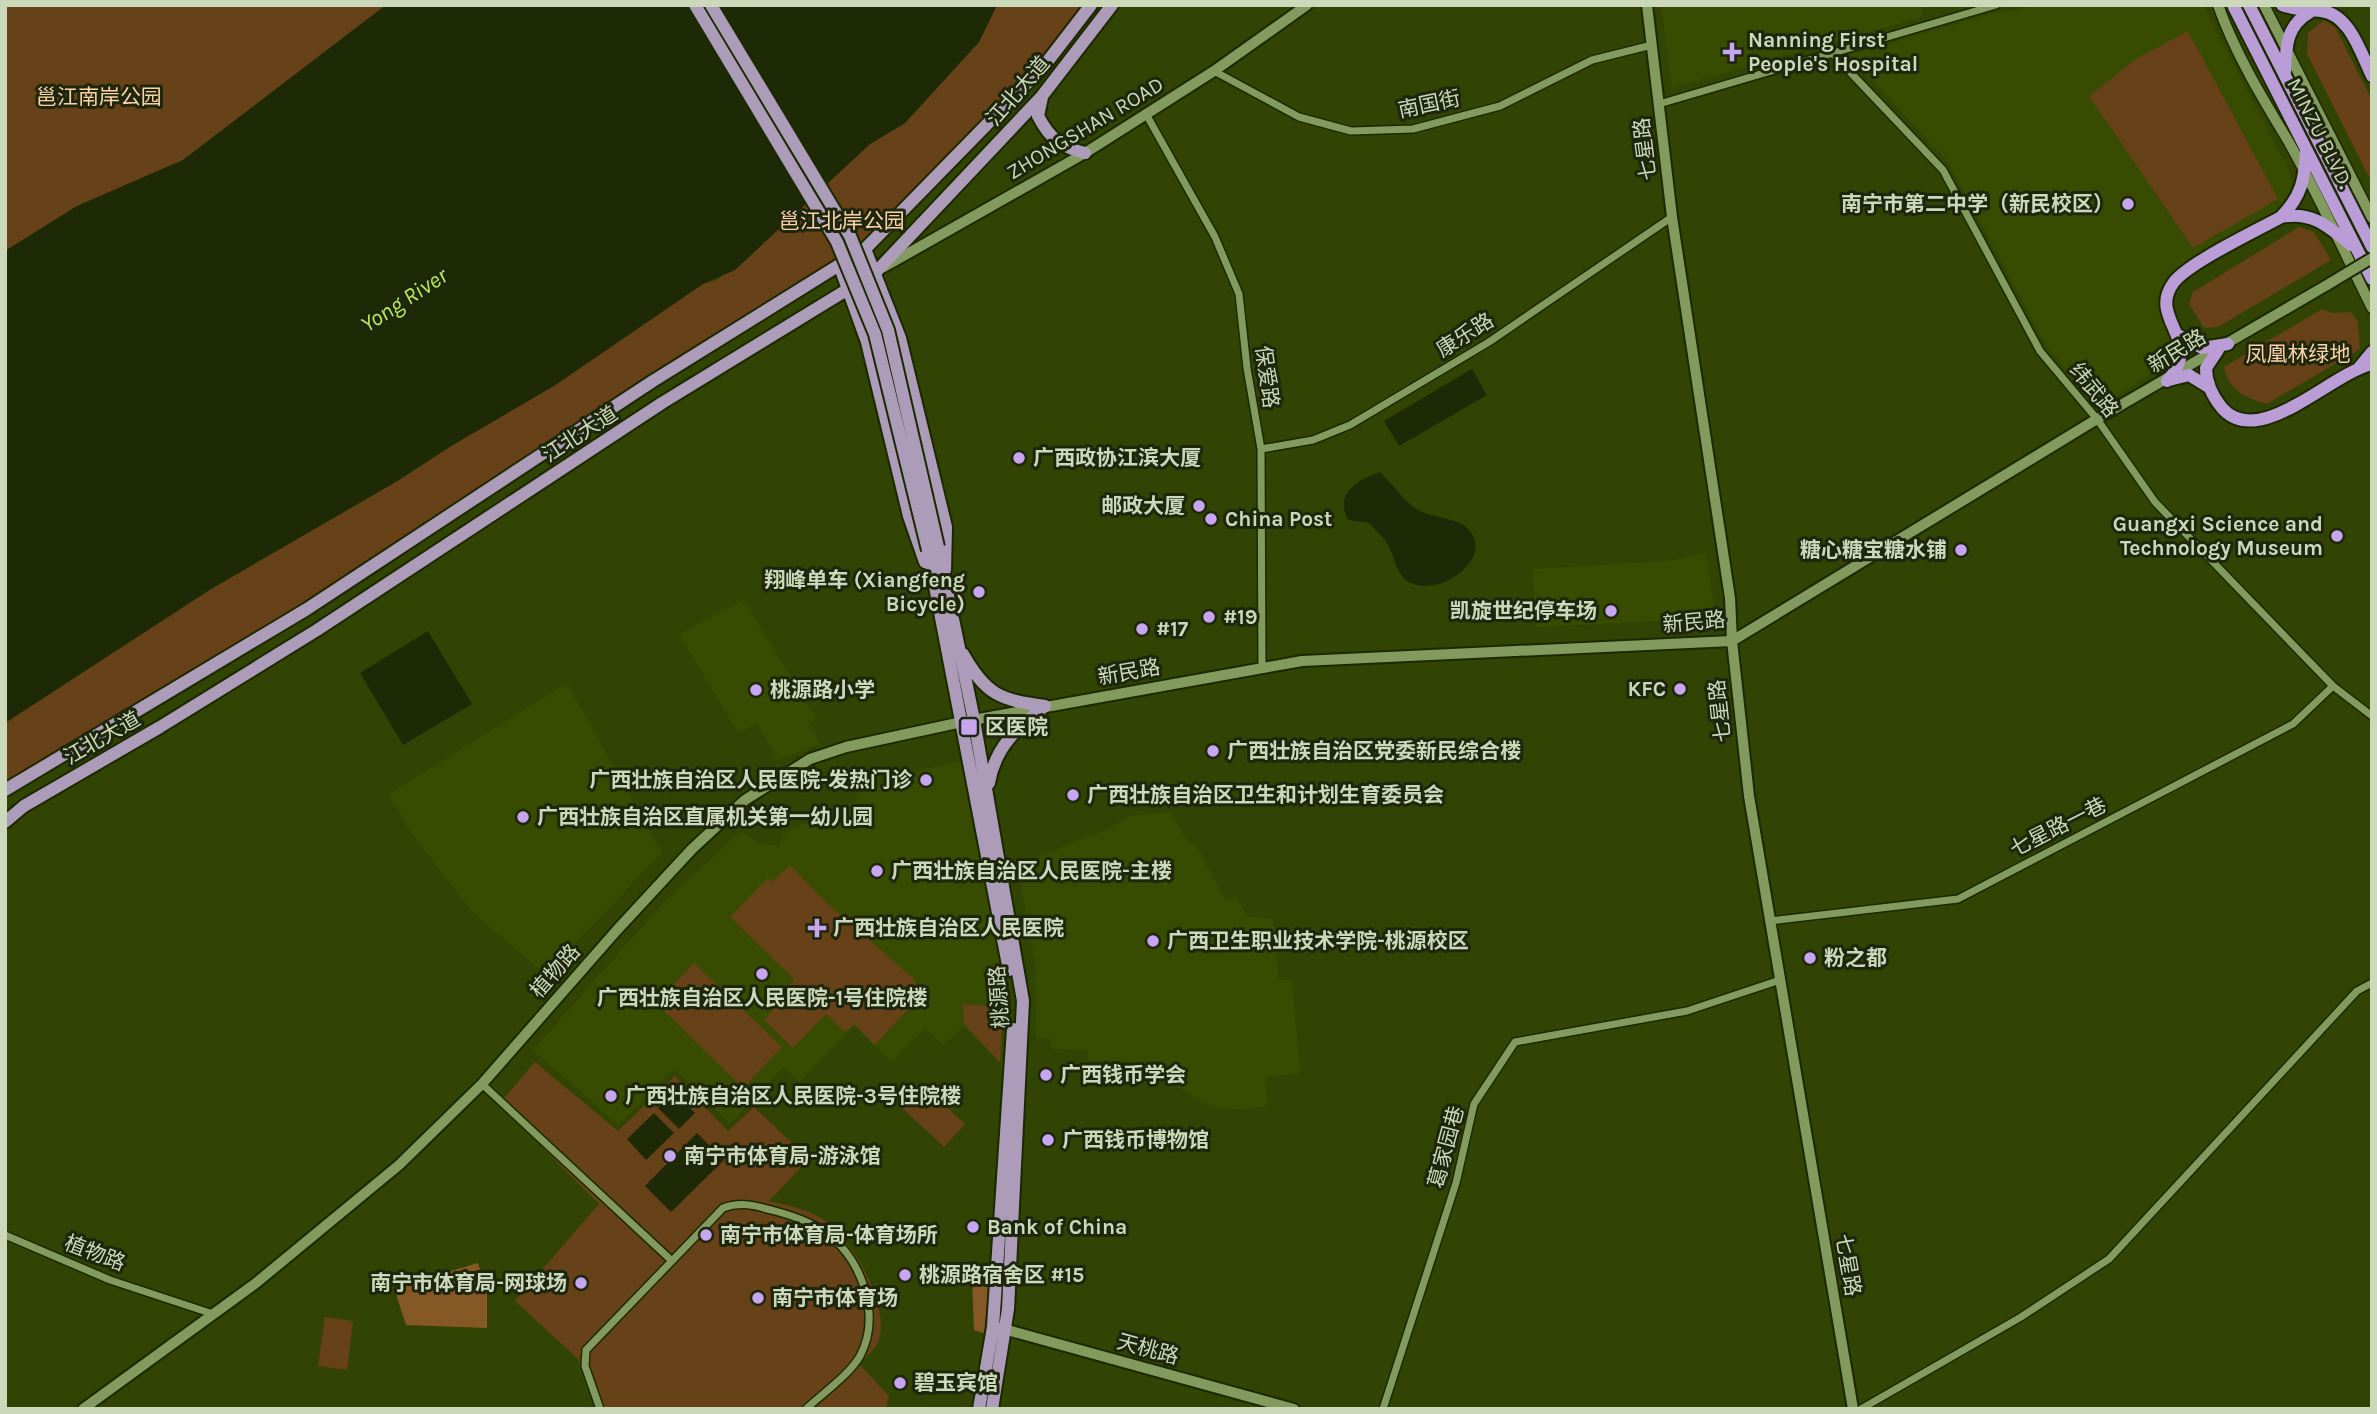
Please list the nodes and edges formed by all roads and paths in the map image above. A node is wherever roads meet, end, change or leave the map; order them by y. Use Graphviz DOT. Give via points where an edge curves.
graph roads {
  1 [pos="695,5"];
  2 [pos="711,5"];
  3 [pos="1091,5"];
  4 [pos="1112,5"];
  5 [pos="1307,5"];
  6 [pos="1647,5"];
  7 [pos="1996,5"];
  8 [pos="2218,5"];
  9 [pos="2233,5"];
  10 [pos="2249,5"];
  11 [pos="2264,5"];
  12 [pos="2282,5"];
  13 [pos="2310,12"];
  14 [pos="1652,45"];
  15 [pos="2286,49"];
  16 [pos="1832,53"];
  17 [pos="1214,71"];
  18 [pos="2285,75"];
  19 [pos="2372,76"];
  20 [pos="1042,96"];
  21 [pos="1659,104"];
  22 [pos="1146,114"];
  23 [pos="2306,149"];
  24 [pos="1086,153"];
  25 [pos="2305,176"];
  26 [pos="1672,217"];
  27 [pos="2281,217"];
  28 [pos="2372,218"];
  29 [pos="2332,230"];
  30 [pos="2372,247"];
  31 [pos="865,249"];
  32 [pos="2357,249"];
  33 [pos="2372,258"];
  34 [pos="840,267"];
  35 [pos="876,272"];
  36 [pos="2372,279"];
  37 [pos="849,291"];
  38 [pos="2372,308"];
  39 [pos="2176,332"];
  40 [pos="2223,347"];
  41 [pos="2372,352"];
  42 [pos="2372,364"];
  43 [pos="2358,369"];
  44 [pos="2167,381"];
  45 [pos="2210,388"];
  46 [pos="2097,419"];
  47 [pos="1261,449"];
  48 [pos="933,548"];
  49 [pos="940,582"];
  50 [pos="957,642"];
  51 [pos="1732,642"];
  52 [pos="1262,667"];
  53 [pos="2333,685"];
  54 [pos="1045,706"];
  55 [pos="2372,716"];
  56 [pos="968,721"];
  57 [pos="5,790"];
  58 [pos="987,794"];
  59 [pos="5,822"];
  60 [pos="1770,921"];
  61 [pos="1780,979"];
  62 [pos="2372,983"];
  63 [pos="482,1084"];
  64 [pos="5,1235"];
  65 [pos="670,1260"];
  66 [pos="213,1314"];
  67 [pos="999,1328"];
  68 [pos="83,1409"];
  69 [pos="600,1409"];
  70 [pos="806,1409"];
  71 [pos="979,1409"];
  72 [pos="992,1409"];
  73 [pos="1294,1409"];
  74 [pos="1382,1409"];
  75 [pos="1853,1409"];
  76 [pos="1861,1409"];
  1 -- 48 [label="main road, bridge" via="837,242 875,334"];
  2 -- 48 [label="main road, bridge" via="850,236 888,330"];
  3 -- 31 [label="main road, 江北大道" via="1044,66"];
  4 -- 20 [label="main road, 江北大道"];
  5 -- 17 [label="main road, ZHONGSHAN ROAD"];
  6 -- 14 [label="main road, 七星路"];
  7 -- 16 [label="street"];
  8 -- 25 [label="street" via="2256,88"];
  9 -- 23 [label="highway, MINZU BLVD."];
  10 -- 18 [label="highway, MINZU BLVD."];
  11 -- 15 [label="street"];
  12 -- 13 [label="highway"];
  13 -- 15 [label="highway" via="2292,25"];
  13 -- 19 [label="highway" via="2323,11 2348,28"];
  14 -- 17 [label="street, 南国街" via="1592,60 1500,106 1413,129 1351,131 1299,117"];
  14 -- 21 [label="main road, 七星路"];
  15 -- 18 [label="highway"];
  15 -- 28 [label="street"];
  16 -- 21 [label="street"];
  16 -- 46 [label="street, 纬武路" via="1943,170 2040,351"];
  17 -- 22 [label="main road, ZHONGSHAN ROAD"];
  18 -- 30 [label="highway, MINZU BLVD."];
  20 -- 24 [label="main road" via="1038,116 1052,139 1064,148"];
  20 -- 35 [label="main road, 江北大道"];
  21 -- 26 [label="main road, 七星路"];
  22 -- 24 [label="main road, ZHONGSHAN ROAD"];
  22 -- 47 [label="street, 保爱路" via="1231,269 1239,294"];
  23 -- 25 [label="highway"];
  23 -- 32 [label="highway, MINZU BLVD."];
  24 -- 35 [label="main road, ZHONGSHAN ROAD"];
  25 -- 27 [label="highway" via="2300,194"];
  25 -- 29 [label="street"];
  26 -- 47 [label="street, 康乐路" via="1489,342 1350,425 1313,440"];
  26 -- 51 [label="main road, 七星路" via="1730,598"];
  27 -- 29 [label="highway" via="2305,214"];
  27 -- 39 [label="highway" via="2175,280 2166,313"];
  29 -- 32 [label="highway"];
  29 -- 38 [label="street"];
  31 -- 34 [label="main road, 江北大道"];
  31 -- 35 [label="main road"];
  32 -- 36 [label="highway, MINZU BLVD."];
  33 -- 40 [label="main road, 新民路, bridge"];
  34 -- 37 [label="main road"];
  34 -- 57 [label="main road, 江北大道" via="653,381 307,609"];
  35 -- 37 [label="main road, 江北大道"];
  35 -- 49 [label="main road" via="900,338 946,527 948,554"];
  37 -- 49 [label="main road" via="867,342 909,516 921,554"];
  37 -- 59 [label="main road, 江北大道" via="663,403 317,630 24,806"];
  39 -- 40 [label="highway" via="2202,348"];
  39 -- 44 [label="highway" via="2181,362"];
  40 -- 44 [label="main road, 新民路"];
  40 -- 45 [label="highway" via="2206,368"];
  41 -- 43 [label="highway"];
  42 -- 43 [label="highway"];
  43 -- 45 [label="highway" via="2251,423 2235,421"];
  44 -- 45 [label="highway" via="2189,375"];
  44 -- 46 [label="main road, 新民路"];
  46 -- 51 [label="main road, 新民路"];
  46 -- 53 [label="street, 纬武路" via="2155,502"];
  47 -- 52 [label="street, 保爱路"];
  48 -- 49 [label="main road, 桃源路"];
  49 -- 50 [label="main road, 桃源路"];
  49 -- 56 [label="main road, 桃源路"];
  50 -- 54 [label="main road" via="982,684 997,696"];
  50 -- 56 [label="main road, 桃源路"];
  51 -- 52 [label="main road, 新民路"];
  51 -- 60 [label="main road, 七星路" via="1749,796"];
  52 -- 54 [label="main road, 新民路"];
  53 -- 55 [label="street, 纬武路"];
  53 -- 60 [label="street, 七星路一巷" via="2293,724 1958,899"];
  54 -- 56 [label="main road, 新民路"];
  54 -- 58 [label="main road" via="1003,745 992,763"];
  56 -- 58 [label="main road, 桃源路"];
  56 -- 63 [label="main road, 植物路" via="810,759 745,800 626,919"];
  56 -- 67 [label="main road, 桃源路" via="1015,1001"];
  58 -- 67 [label="main road, 桃源路" via="1023,1001"];
  60 -- 61 [label="main road, 七星路"];
  61 -- 74 [label="street, 葛家园巷" via="1686,1010 1516,1042 1474,1104 1456,1184"];
  61 -- 75 [label="main road, 七星路"];
  62 -- 76 [label="street" via="2357,991 2109,1259 2021,1317"];
  63 -- 65 [label="street"];
  63 -- 66 [label="main road, 植物路" via="399,1165"];
  64 -- 66 [label="street, 植物路" via="110,1280"];
  65 -- 69 [label="street" via="586,1350 586,1366"];
  65 -- 70 [label="street" via="723,1208 734,1204 766,1208 812,1225 830,1236 851,1259 870,1312 866,1338 859,1358"];
  66 -- 68 [label="main road, 植物路"];
  67 -- 71 [label="main road, 桃源路"];
  67 -- 72 [label="main road, 桃源路"];
  67 -- 73 [label="main road, 天桃路"];
}
